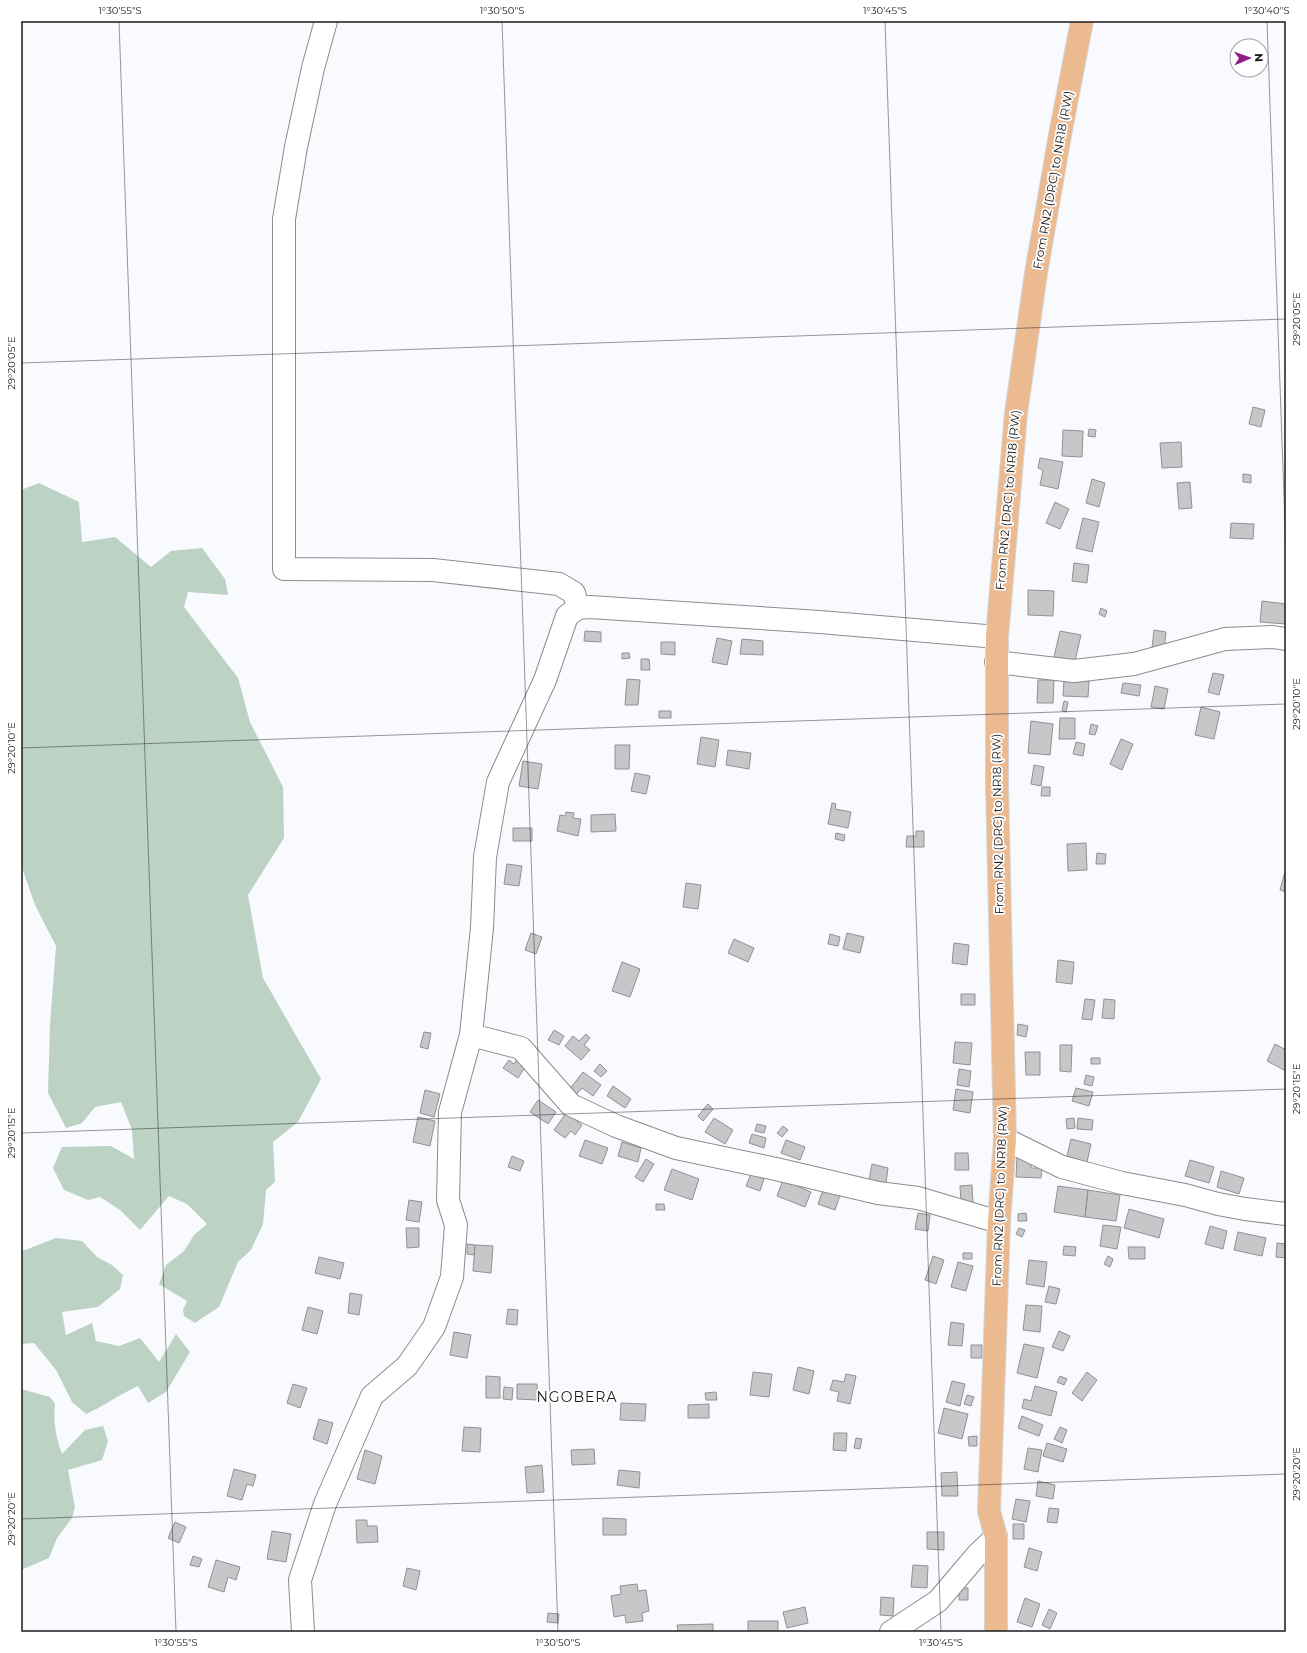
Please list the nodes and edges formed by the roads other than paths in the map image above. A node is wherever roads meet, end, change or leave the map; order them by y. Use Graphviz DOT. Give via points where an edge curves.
graph roads {
  1 [pos="326,21"];
  2 [pos="1082,21"];
  3 [pos="578,608"];
  4 [pos="997,637"];
  5 [pos="1286,639"];
  6 [pos="996,662"];
  7 [pos="471,1035"];
  8 [pos="1005,1139"];
  9 [pos="1286,1214"];
  10 [pos="999,1222"];
  11 [pos="996,1537"];
  12 [pos="303,1632"];
  13 [pos="891,1632"];
  14 [pos="996,1632"];
  1 -- 3 [label="street" via="296,147 284,219 284,569 433,570 559,584 574,593"];
  2 -- 4 [label="main road, From RN2 (DRC) to NR18 (RW)" via="1060,135 1016,413"];
  3 -- 4 [label="street" via="820,622"];
  3 -- 7 [label="street" via="568,616 545,680 498,782 485,857 482,928"];
  4 -- 6 [label="main road, From RN2 (DRC) to NR18 (RW)"];
  5 -- 6 [label="street" via="1273,637 1225,640 1134,664 1074,671"];
  6 -- 8 [label="main road, From RN2 (DRC) to NR18 (RW)"];
  7 -- 10 [label="street" via="521,1048 570,1105 616,1126 676,1148 878,1193 918,1198"];
  7 -- 12 [label="street" via="450,1112 448,1200 456,1225 452,1277 434,1327 408,1366 372,1396 326,1504 300,1580"];
  8 -- 9 [label="street" via="1062,1167 1218,1204"];
  8 -- 10 [label="main road, From RN2 (DRC) to NR18 (RW)"];
  10 -- 11 [label="main road, From RN2 (DRC) to NR18 (RW)" via="989,1511"];
  11 -- 13 [label="street" via="938,1601"];
  11 -- 14 [label="main road, From RN2 (DRC) to NR18 (RW)"];
}
